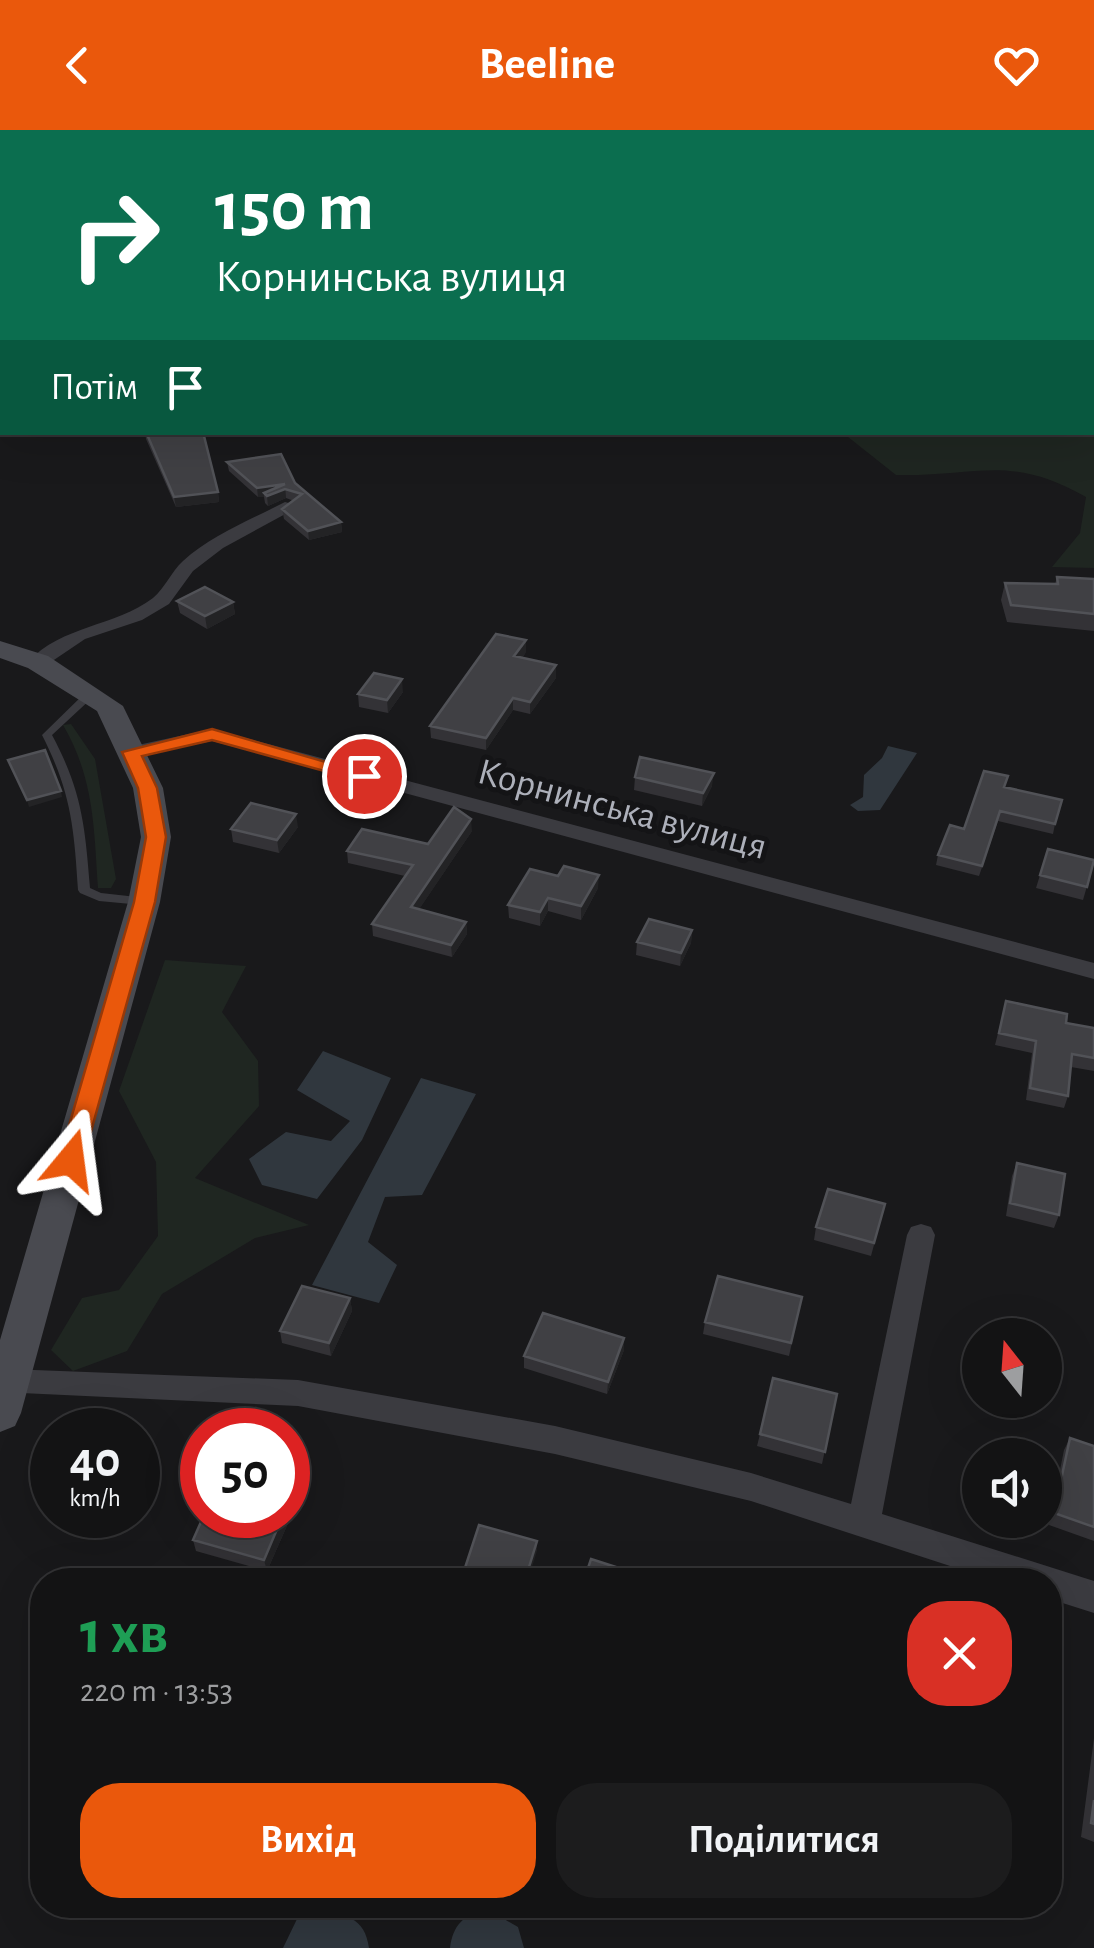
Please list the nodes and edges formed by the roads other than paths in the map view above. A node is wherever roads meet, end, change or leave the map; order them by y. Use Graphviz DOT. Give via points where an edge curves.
graph roads {
  1 [pos="291,506"];
  2 [pos="0,649"];
  3 [pos="38,662"];
  4 [pos="90,694"];
  5 [pos="131,752"];
  6 [pos="144,902"];
  7 [pos="1094,971"];
  8 [pos="921,1235"];
  9 [pos="4,1398"];
  10 [pos="864,1522"];
  11 [pos="1005,1568"];
  12 [pos="1062,1586"];
  13 [pos="1094,1597"];
  1 -- 3 [label="street" via="217,544 187,567 162,600 78,635"];
  2 -- 3 [label="main road"];
  3 -- 4 [label="main road"];
  4 -- 5 [label="main road" via="109,706"];
  4 -- 6 [label="lane" via="47,735 74,794 84,890"];
  5 -- 6 [label="main road" via="148,788 156,837"];
  5 -- 7 [label="street, Корнинська вулиця" via="212,735"];
  6 -- 9 [label="main road"];
  8 -- 10 [label="street"];
  9 -- 10 [label="street" via="298,1393 555,1440"];
  10 -- 11 [label="street"];
  12 -- 13 [label="street"];
}
